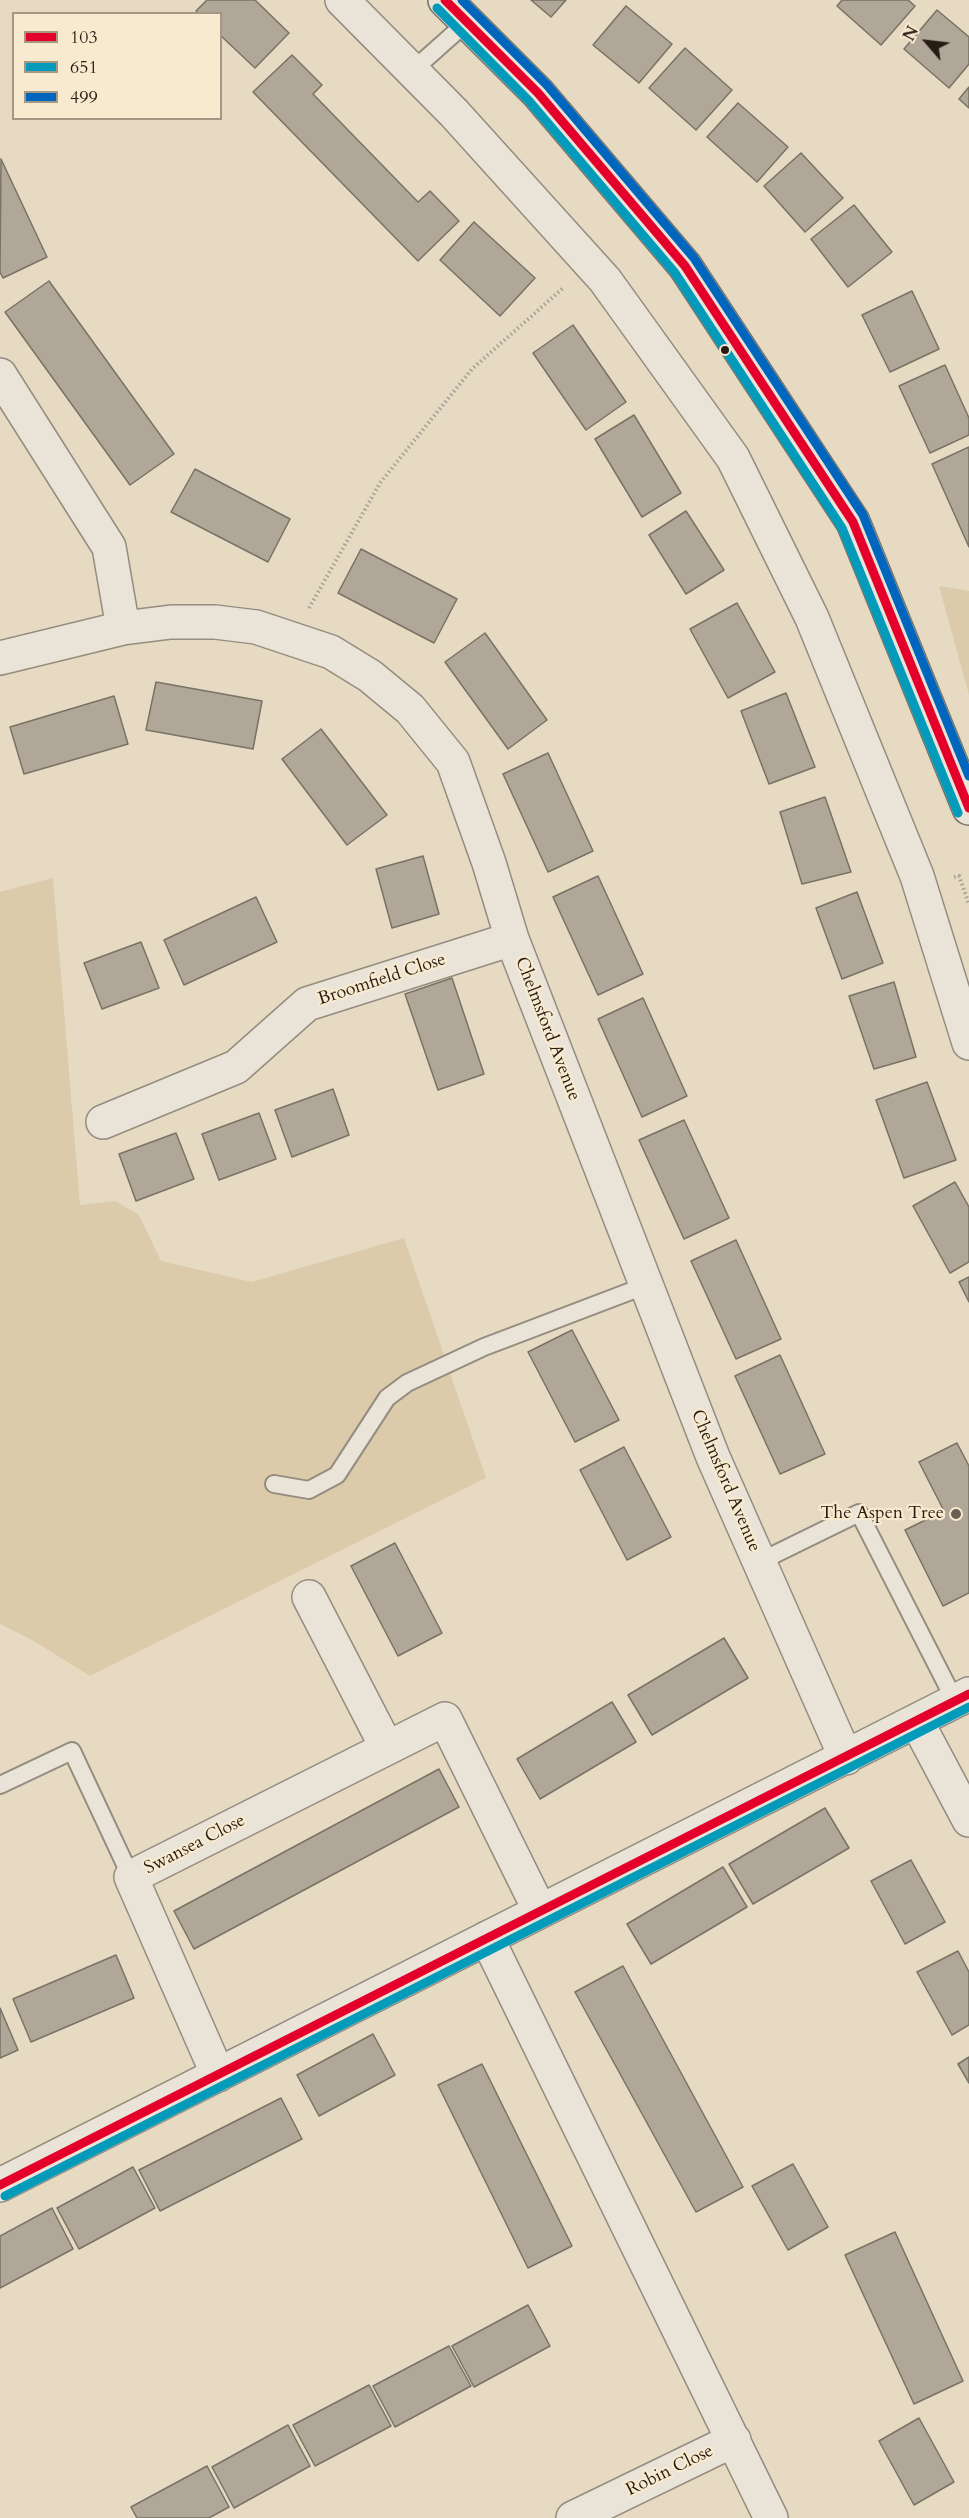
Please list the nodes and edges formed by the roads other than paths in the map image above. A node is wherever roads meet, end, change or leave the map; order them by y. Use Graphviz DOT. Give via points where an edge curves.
graph roads {
  1 [pos="342,0"];
  2 [pos="456,11"];
  3 [pos="412,71"];
  4 [pos="0,375"];
  5 [pos="123,628"];
  6 [pos="0,658"];
  7 [pos="969,808"];
  8 [pos="512,939"];
  9 [pos="969,1043"];
  10 [pos="104,1122"];
  11 [pos="646,1285"];
  12 [pos="273,1484"];
  13 [pos="759,1562"];
  14 [pos="309,1597"];
  15 [pos="962,1698"];
  16 [pos="917,1722"];
  17 [pos="387,1748"];
  18 [pos="846,1758"];
  19 [pos="0,1785"];
  20 [pos="969,1820"];
  21 [pos="131,1877"];
  22 [pos="540,1911"];
  23 [pos="487,1938"];
  24 [pos="218,2075"];
  25 [pos="0,2185"];
  26 [pos="734,2440"];
  27 [pos="573,2518"];
  28 [pos="771,2518"];
  1 -- 3 [label="street"];
  2 -- 3 [label="lane"];
  2 -- 7 [label="street" via="538,93 685,266 853,522"];
  3 -- 9 [label="street" via="604,280 733,458 812,618 917,876"];
  4 -- 5 [label="street" via="110,547"];
  5 -- 6 [label="street, Chelmsford Avenue"];
  5 -- 8 [label="street, Chelmsford Avenue" via="171,622 256,627 331,652 370,676 410,709 453,762"];
  8 -- 10 [label="street, Broomfield Close" via="307,1004 236,1067"];
  8 -- 11 [label="street, Chelmsford Avenue"];
  11 -- 12 [label="lane" via="484,1347 407,1383 387,1398 337,1475 309,1490"];
  11 -- 13 [label="street, Chelmsford Avenue"];
  13 -- 15 [label="lane" via="859,1513"];
  13 -- 18 [label="street, Chelmsford Avenue"];
  14 -- 17 [label="street"];
  15 -- 16 [label="street"];
  16 -- 18 [label="street"];
  16 -- 20 [label="street"];
  17 -- 21 [label="street, Swansea Close"];
  17 -- 22 [label="street, Swansea Close" via="445,1719"];
  18 -- 22 [label="street"];
  19 -- 21 [label="lane" via="72,1751"];
  21 -- 24 [label="street, Swansea Close"];
  22 -- 23 [label="street"];
  23 -- 24 [label="street"];
  23 -- 26 [label="street"];
  24 -- 25 [label="street"];
  26 -- 27 [label="street, Robin Close"];
  26 -- 28 [label="street"];
}
